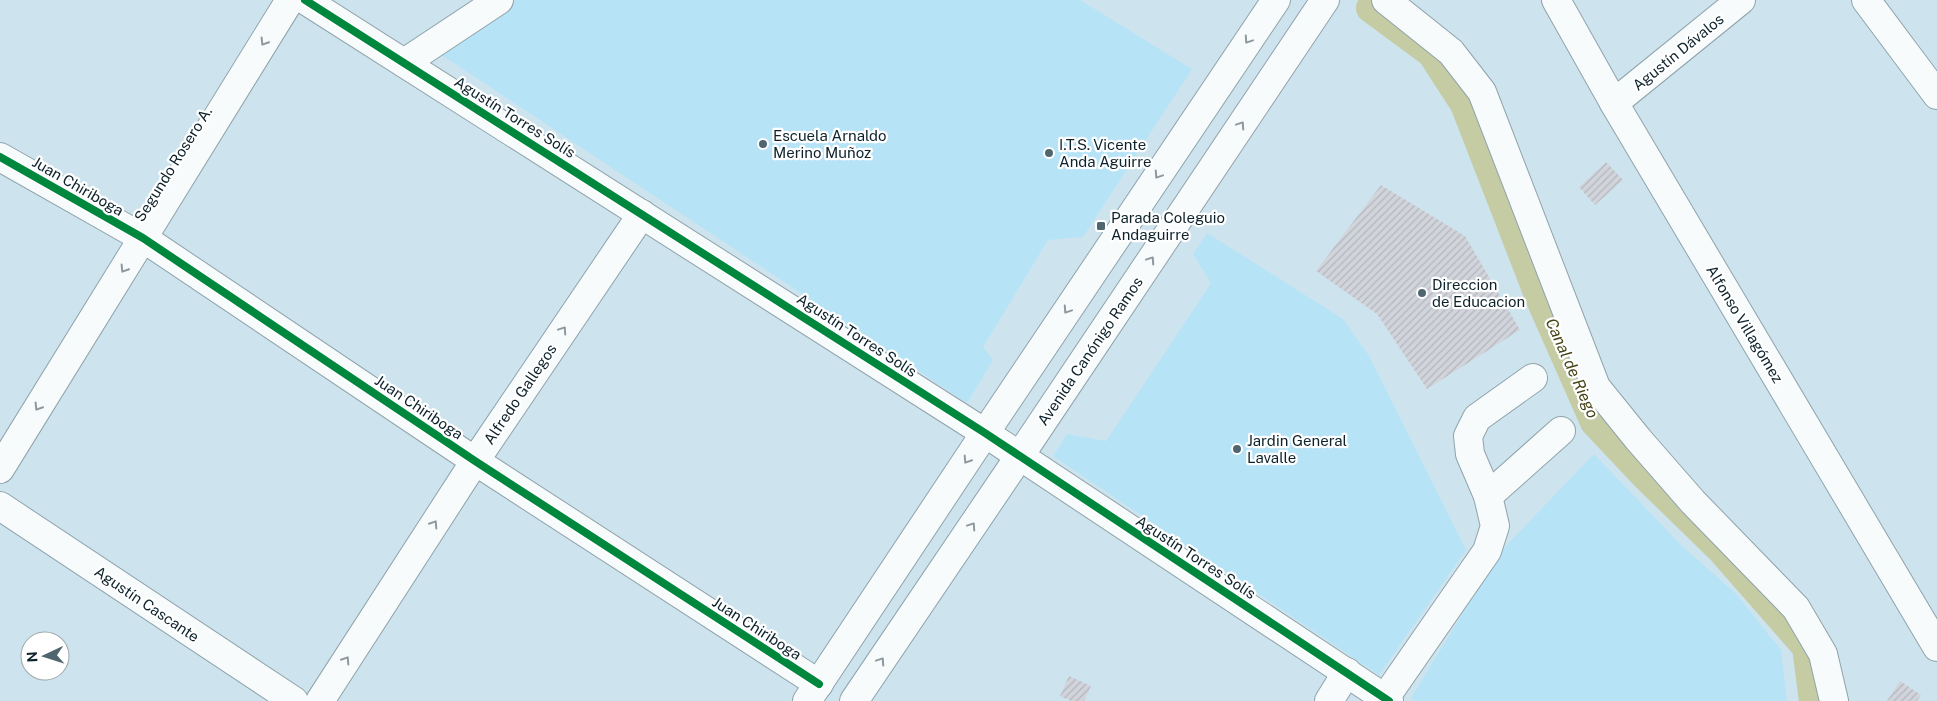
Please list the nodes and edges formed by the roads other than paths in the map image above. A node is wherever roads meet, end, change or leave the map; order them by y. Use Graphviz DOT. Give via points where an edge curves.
graph roads {
  1 [pos="290,0"];
  2 [pos="305,0"];
  3 [pos="499,0"];
  4 [pos="1276,0"];
  5 [pos="1325,0"];
  6 [pos="1386,0"];
  7 [pos="1556,0"];
  8 [pos="1741,0"];
  9 [pos="1866,0"];
  10 [pos="404,63"];
  11 [pos="1937,95"];
  12 [pos="1614,103"];
  13 [pos="0,157"];
  14 [pos="642,214"];
  15 [pos="143,238"];
  16 [pos="1533,378"];
  17 [pos="1561,431"];
  18 [pos="984,433"];
  19 [pos="1019,457"];
  20 [pos="475,461"];
  21 [pos="0,469"];
  22 [pos="1488,496"];
  23 [pos="0,506"];
  24 [pos="1937,647"];
  25 [pos="1347,672"];
  26 [pos="813,693"];
  27 [pos="1387,700"];
  28 [pos="294,701"];
  29 [pos="320,701"];
  30 [pos="854,701"];
  31 [pos="1329,701"];
  32 [pos="1834,701"];
  1 -- 15 [label="street, Segundo Rosero A., one-way"];
  2 -- 10 [label="street, Agustín Torres Solís"];
  3 -- 10 [label="street"];
  4 -- 18 [label="street, one-way"];
  19 -- 5 [label="street, Avenida Canónigo Ramos, one-way"];
  6 -- 32 [label="street" via="1451,52 1482,92 1596,387 1693,502 1796,608 1823,654"];
  7 -- 12 [label="street, Alfonso Villagómez"];
  8 -- 12 [label="street, Agustín Dávalos"];
  9 -- 11 [label="street"];
  10 -- 14 [label="street, Agustín Torres Solís"];
  12 -- 24 [label="street, Alfonso Villagómez"];
  13 -- 15 [label="street, Juan Chiriboga"];
  14 -- 18 [label="street, Agustín Torres Solís"];
  20 -- 14 [label="street, Alfredo Gallegos, one-way"];
  15 -- 20 [label="street, Juan Chiriboga"];
  15 -- 21 [label="street, Segundo Rosero A., one-way"];
  16 -- 22 [label="street" via="1476,418 1468,436 1470,454"];
  17 -- 22 [label="street"];
  18 -- 19 [label="street, Agustín Torres Solís"];
  18 -- 26 [label="street, one-way"];
  19 -- 25 [label="street, Agustín Torres Solís"];
  30 -- 19 [label="street, Avenida Canónigo Ramos, one-way"];
  20 -- 26 [label="street, Juan Chiriboga"];
  29 -- 20 [label="street, Alfredo Gallegos, one-way"];
  22 -- 27 [label="street" via="1495,526 1487,550"];
  23 -- 28 [label="street, Agustín Cascante"];
  25 -- 27 [label="street, Agustín Torres Solís"];
  25 -- 31 [label="street"];
}
